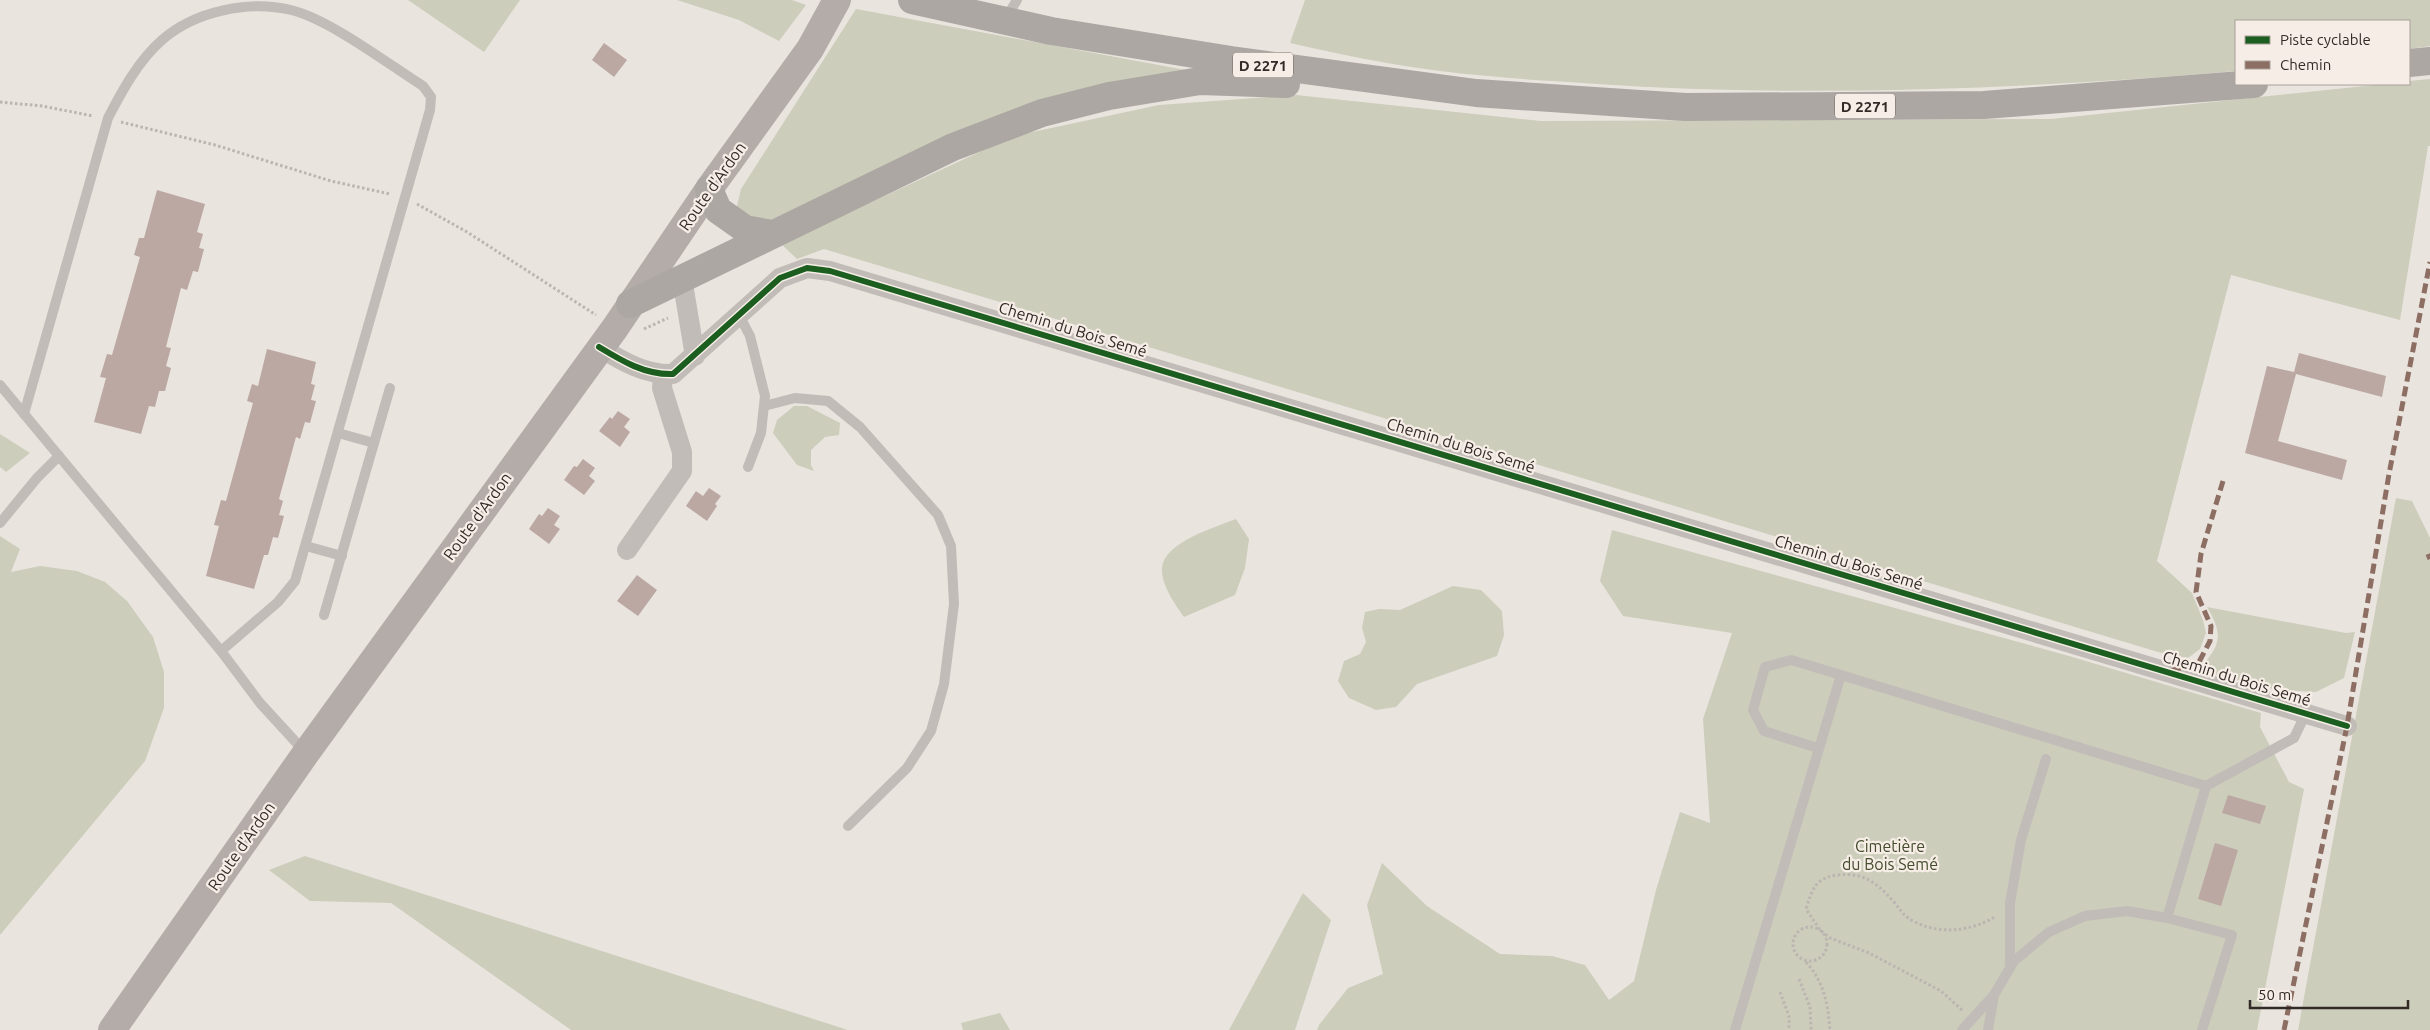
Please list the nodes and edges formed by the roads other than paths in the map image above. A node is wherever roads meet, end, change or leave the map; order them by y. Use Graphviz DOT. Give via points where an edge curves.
graph roads {
  1 [pos="837,0"];
  2 [pos="912,0"];
  3 [pos="946,0"];
  4 [pos="1012,9"];
  5 [pos="1051,31"];
  6 [pos="2430,60"];
  7 [pos="2410,63"];
  8 [pos="2241,85"];
  9 [pos="1476,93"];
  10 [pos="709,189"];
  11 [pos="772,234"];
  12 [pos="682,278"];
  13 [pos="630,304"];
  14 [pos="739,315"];
  15 [pos="599,347"];
  16 [pos="695,356"];
  17 [pos="663,374"];
  18 [pos="0,385"];
  19 [pos="390,388"];
  20 [pos="764,406"];
  21 [pos="24,414"];
  22 [pos="338,433"];
  23 [pos="374,443"];
  24 [pos="59,456"];
  25 [pos="748,467"];
  26 [pos="0,523"];
  27 [pos="306,546"];
  28 [pos="627,550"];
  29 [pos="342,556"];
  30 [pos="324,614"];
  31 [pos="221,651"];
  32 [pos="1840,675"];
  33 [pos="2306,714"];
  34 [pos="2348,726"];
  35 [pos="1818,748"];
  36 [pos="306,753"];
  37 [pos="2046,759"];
  38 [pos="2206,786"];
  39 [pos="848,826"];
  40 [pos="2167,918"];
  41 [pos="2010,969"];
  42 [pos="1994,995"];
  43 [pos="112,1030"];
  44 [pos="1735,1030"];
  45 [pos="1962,1030"];
  46 [pos="1988,1030"];
  47 [pos="2202,1030"];
  1 -- 10 [label="main road, Route d'Ardon" via="810,49"];
  2 -- 5 [label="highway, D 2271"];
  3 -- 4 [label="highway"];
  4 -- 5 [label="highway"];
  5 -- 9 [label="highway, D 2271" via="1231,60"];
  6 -- 7 [label="highway"];
  8 -- 9 [label="highway, D 2271" via="1984,105 1685,107"];
  9 -- 11 [label="highway" via="1395,95 1200,80 1109,96 1042,112 953,147"];
  10 -- 11 [label="highway" via="718,210 744,229"];
  10 -- 13 [label="main road, Route d'Ardon"];
  11 -- 12 [label="highway"];
  12 -- 13 [label="highway"];
  12 -- 16 [label="street"];
  13 -- 15 [label="main road, Route d'Ardon"];
  14 -- 16 [label="street, Chemin du Bois Semé"];
  14 -- 20 [label="lane" via="750,336 765,396"];
  14 -- 33 [label="street, Chemin du Bois Semé" via="780,278 807,268 830,270"];
  15 -- 17 [label="street" via="637,368"];
  15 -- 36 [label="main road, Route d'Ardon"];
  16 -- 17 [label="street, Chemin du Bois Semé" via="673,374"];
  17 -- 28 [label="street" via="662,388 682,452 682,471"];
  18 -- 21 [label="lane"];
  19 -- 23 [label="lane"];
  20 -- 25 [label="lane" via="761,432"];
  20 -- 39 [label="lane" via="795,398 828,401 860,427 938,515 951,546 954,604 944,684 931,731 907,768"];
  21 -- 22 [label="lane" via="108,118 121,93 141,62 162,40 189,23 223,10 255,6 292,10 323,23 423,86 431,97 406,197"];
  21 -- 24 [label="lane"];
  22 -- 23 [label="lane"];
  22 -- 27 [label="lane"];
  23 -- 29 [label="lane"];
  24 -- 26 [label="lane"];
  24 -- 31 [label="lane"];
  27 -- 29 [label="lane"];
  27 -- 31 [label="lane" via="295,581 278,602"];
  29 -- 30 [label="lane"];
  31 -- 36 [label="lane" via="260,703"];
  32 -- 35 [label="lane"];
  32 -- 35 [label="lane" via="1791,660 1765,666 1753,710 1764,730"];
  32 -- 38 [label="lane"];
  33 -- 34 [label="street, Chemin du Bois Semé"];
  33 -- 38 [label="lane" via="2294,738"];
  35 -- 44 [label="lane"];
  36 -- 43 [label="main road, Route d'Ardon"];
  37 -- 41 [label="lane" via="2022,840 2010,908"];
  38 -- 40 [label="lane"];
  40 -- 41 [label="lane" via="2127,911 2085,916 2049,932 2014,961"];
  40 -- 47 [label="lane" via="2232,935"];
  41 -- 42 [label="lane"];
  42 -- 45 [label="lane"];
  42 -- 46 [label="lane"];
}
